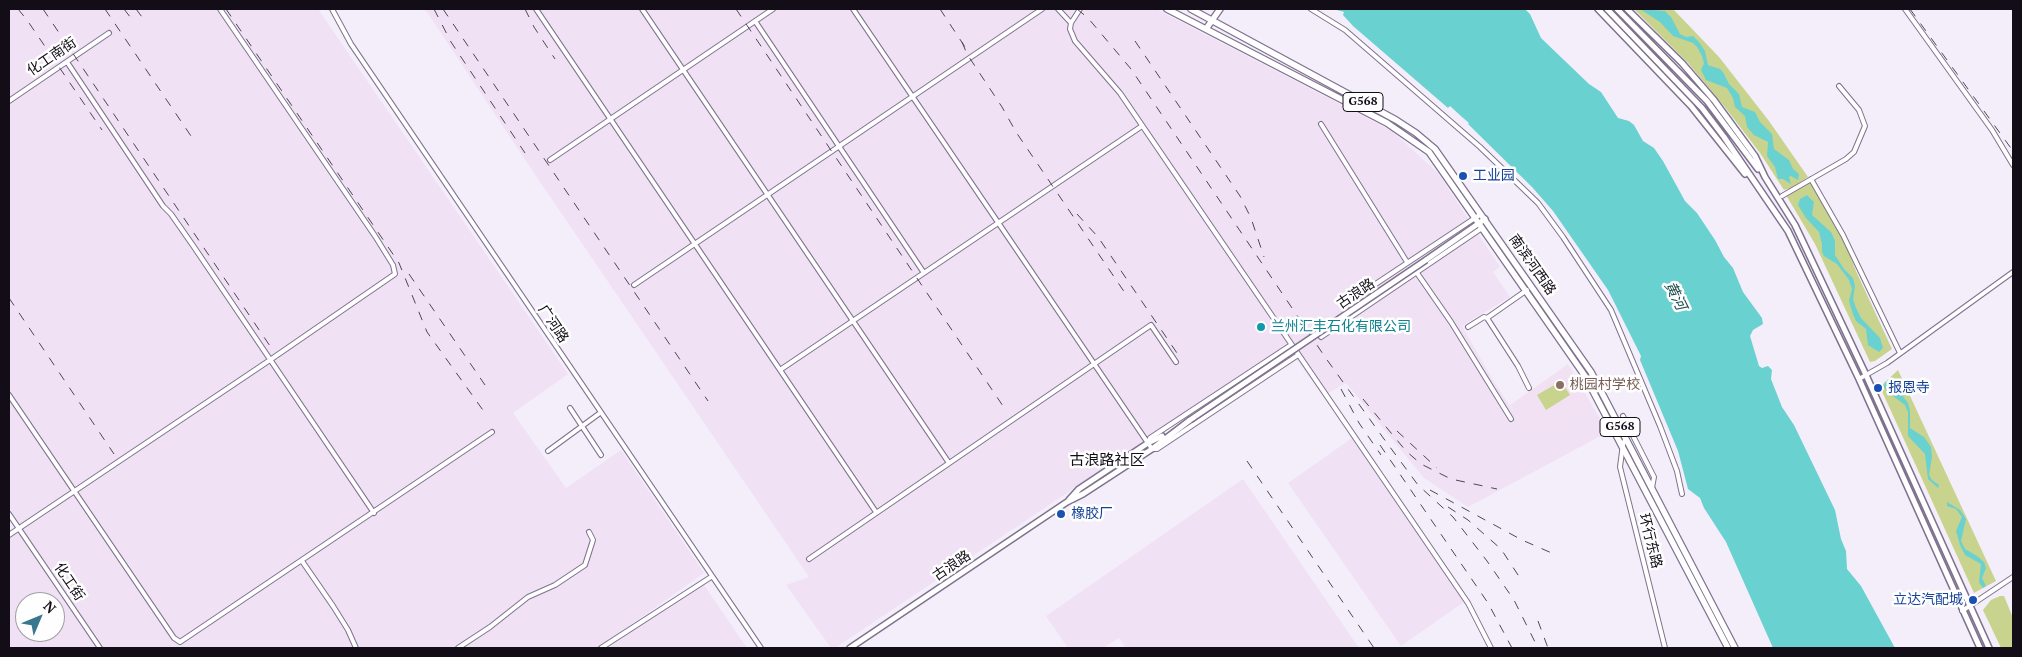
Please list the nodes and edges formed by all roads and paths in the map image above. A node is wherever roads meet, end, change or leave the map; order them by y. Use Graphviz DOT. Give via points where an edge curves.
graph roads {
  1 [pos="220,9"];
  2 [pos="332,9"];
  3 [pos="536,9"];
  4 [pos="642,9"];
  5 [pos="773,9"];
  6 [pos="853,9"];
  7 [pos="1042,9"];
  8 [pos="1058,9"];
  9 [pos="1080,9"];
  10 [pos="1167,9"];
  11 [pos="1191,9"];
  12 [pos="1220,9"];
  13 [pos="1312,9"];
  14 [pos="1598,9"];
  15 [pos="1607,9"];
  16 [pos="1617,9"];
  17 [pos="1627,9"];
  18 [pos="1905,9"];
  19 [pos="755,21"];
  20 [pos="1211,21"];
  21 [pos="1071,24"];
  22 [pos="1206,29"];
  23 [pos="109,33"];
  24 [pos="67,62"];
  25 [pos="683,70"];
  26 [pos="1839,86"];
  27 [pos="912,96"];
  28 [pos="9,101"];
  29 [pos="610,119"];
  30 [pos="1321,124"];
  31 [pos="1142,126"];
  32 [pos="840,146"];
  33 [pos="550,160"];
  34 [pos="2013,165"];
  35 [pos="1765,177"];
  36 [pos="1811,179"];
  37 [pos="768,195"];
  38 [pos="1782,196"];
  39 [pos="1770,204"];
  40 [pos="1482,221"];
  41 [pos="1000,222"];
  42 [pos="693,244"];
  43 [pos="1407,262"];
  44 [pos="2013,272"];
  45 [pos="924,273"];
  46 [pos="1416,273"];
  47 [pos="634,285"];
  48 [pos="1527,290"];
  49 [pos="1352,317"];
  50 [pos="1486,318"];
  51 [pos="852,321"];
  52 [pos="1468,327"];
  53 [pos="1321,337"];
  54 [pos="1291,345"];
  55 [pos="1900,353"];
  56 [pos="1298,355"];
  57 [pos="270,360"];
  58 [pos="1176,362"];
  59 [pos="1094,364"];
  60 [pos="780,370"];
  61 [pos="1866,375"];
  62 [pos="1859,379"];
  63 [pos="1528,388"];
  64 [pos="9,395"];
  65 [pos="570,408"];
  66 [pos="600,413"];
  67 [pos="1623,416"];
  68 [pos="1512,419"];
  69 [pos="1190,420"];
  70 [pos="582,426"];
  71 [pos="492,432"];
  72 [pos="1624,441"];
  73 [pos="1148,443"];
  74 [pos="1152,449"];
  75 [pos="548,451"];
  76 [pos="602,455"];
  77 [pos="948,463"];
  78 [pos="1652,490"];
  79 [pos="74,491"];
  80 [pos="1682,494"];
  81 [pos="1067,502"];
  82 [pos="876,512"];
  83 [pos="374,513"];
  84 [pos="9,514"];
  85 [pos="19,528"];
  86 [pos="589,532"];
  87 [pos="9,535"];
  88 [pos="810,559"];
  89 [pos="302,561"];
  90 [pos="711,577"];
  91 [pos="2013,577"];
  92 [pos="1969,606"];
  93 [pos="1962,611"];
  94 [pos="100,648"];
  95 [pos="356,648"];
  96 [pos="458,648"];
  97 [pos="601,648"];
  98 [pos="761,648"];
  99 [pos="850,648"];
  100 [pos="1490,648"];
  101 [pos="1665,648"];
  102 [pos="1728,648"];
  103 [pos="1735,648"];
  104 [pos="1980,648"];
  105 [pos="1989,648"];
  1 -- 57 [label="street" via="396,271 391,278"];
  2 -- 66 [label="street, 广河路" via="351,44"];
  3 -- 29 [label="street"];
  4 -- 25 [label="street"];
  5 -- 19 [label="street"];
  6 -- 27 [label="street"];
  7 -- 27 [label="street"];
  8 -- 21 [label="street"];
  9 -- 21 [label="street"];
  10 -- 22 [label="highway, 南滨河西路"];
  11 -- 20 [label="highway, 南滨河西路"];
  12 -- 20 [label="highway"];
  13 -- 80 [label="street" via="1345,30 1480,147 1538,203 1611,310 1660,426"];
  14 -- 39 [label="main road" via="1691,106"];
  15 -- 39 [label="main road" via="1702,108"];
  16 -- 35 [label="main road" via="1706,101"];
  17 -- 35 [label="main road" via="1714,100 1755,156"];
  18 -- 34 [label="street" via="1992,130"];
  19 -- 25 [label="street"];
  19 -- 32 [label="street"];
  20 -- 22 [label="highway"];
  20 -- 40 [label="highway, 南滨河西路 / G568" via="1416,133 1435,149"];
  21 -- 31 [label="street" via="1075,41 1113,84"];
  22 -- 40 [label="highway, 南滨河西路 / G568" via="1387,123 1415,142 1429,152"];
  23 -- 24 [label="street, 化工南街"];
  24 -- 28 [label="street, 化工南街"];
  24 -- 57 [label="street"];
  25 -- 29 [label="street"];
  25 -- 37 [label="street"];
  26 -- 36 [label="street" via="1859,110 1865,126 1851,156"];
  27 -- 32 [label="street"];
  27 -- 41 [label="street"];
  29 -- 33 [label="street"];
  29 -- 42 [label="street"];
  30 -- 43 [label="street"];
  31 -- 41 [label="street"];
  31 -- 54 [label="street"];
  32 -- 37 [label="street"];
  32 -- 45 [label="street"];
  35 -- 61 [label="main road" via="1794,225"];
  36 -- 38 [label="street"];
  36 -- 55 [label="street" via="1844,235"];
  37 -- 42 [label="street"];
  37 -- 51 [label="street"];
  39 -- 62 [label="main road" via="1788,231"];
  40 -- 43 [label="street"];
  40 -- 46 [label="street"];
  40 -- 48 [label="highway, 南滨河西路 / G568"];
  40 -- 69 [label="main road, 古浪路, bridge"];
  40 -- 72 [label="highway, 南滨河西路 / G568" via="1591,372"];
  41 -- 45 [label="street"];
  41 -- 59 [label="street"];
  42 -- 47 [label="street"];
  42 -- 60 [label="street"];
  43 -- 49 [label="street" via="1344,305"];
  44 -- 55 [label="street"];
  45 -- 51 [label="street"];
  46 -- 49 [label="street"];
  46 -- 68 [label="street"];
  48 -- 50 [label="street"];
  48 -- 72 [label="highway, 南滨河西路 / G568"];
  49 -- 53 [label="street"];
  50 -- 52 [label="street"];
  50 -- 63 [label="street" via="1518,366"];
  51 -- 60 [label="street"];
  51 -- 77 [label="street"];
  54 -- 56 [label="street"];
  54 -- 73 [label="street, 古浪路" via="1150,438"];
  55 -- 61 [label="street"];
  56 -- 74 [label="street, 古浪路" via="1157,449"];
  56 -- 100 [label="street" via="1468,603"];
  57 -- 79 [label="street"];
  57 -- 83 [label="street"];
  58 -- 59 [label="street" via="1151,325"];
  59 -- 73 [label="street"];
  59 -- 77 [label="street"];
  60 -- 82 [label="street"];
  61 -- 62 [label="street"];
  61 -- 92 [label="main road"];
  62 -- 93 [label="main road"];
  64 -- 79 [label="street"];
  65 -- 70 [label="street"];
  66 -- 70 [label="street"];
  66 -- 90 [label="street, 广河路"];
  67 -- 78 [label="street" via="1654,477"];
  69 -- 73 [label="main road, 古浪路"];
  69 -- 74 [label="main road, 古浪路"];
  70 -- 75 [label="street"];
  70 -- 76 [label="street"];
  71 -- 83 [label="street"];
  72 -- 78 [label="highway, 南滨河西路 / G568"];
  72 -- 101 [label="street, 环行东路" via="1620,467"];
  72 -- 102 [label="highway, 南滨河西路 / G568"];
  73 -- 74 [label="street"];
  73 -- 81 [label="main road, 古浪路" via="1079,489"];
  74 -- 81 [label="main road, 古浪路"];
  77 -- 82 [label="street"];
  78 -- 103 [label="highway, 南滨河西路 / G568"];
  79 -- 85 [label="street"];
  79 -- 89 [label="street" via="178,641"];
  81 -- 99 [label="main road, 古浪路"];
  82 -- 88 [label="street"];
  83 -- 89 [label="street"];
  84 -- 85 [label="street, 化工街"];
  85 -- 87 [label="street"];
  85 -- 94 [label="street, 化工街"];
  86 -- 96 [label="street" via="593,540 585,565 555,585 528,597 490,628"];
  89 -- 95 [label="street" via="348,630"];
  90 -- 97 [label="street"];
  90 -- 98 [label="street, 广河路"];
  91 -- 92 [label="street"];
  92 -- 93 [label="street"];
  92 -- 105 [label="main road"];
  93 -- 104 [label="main road"];
}
